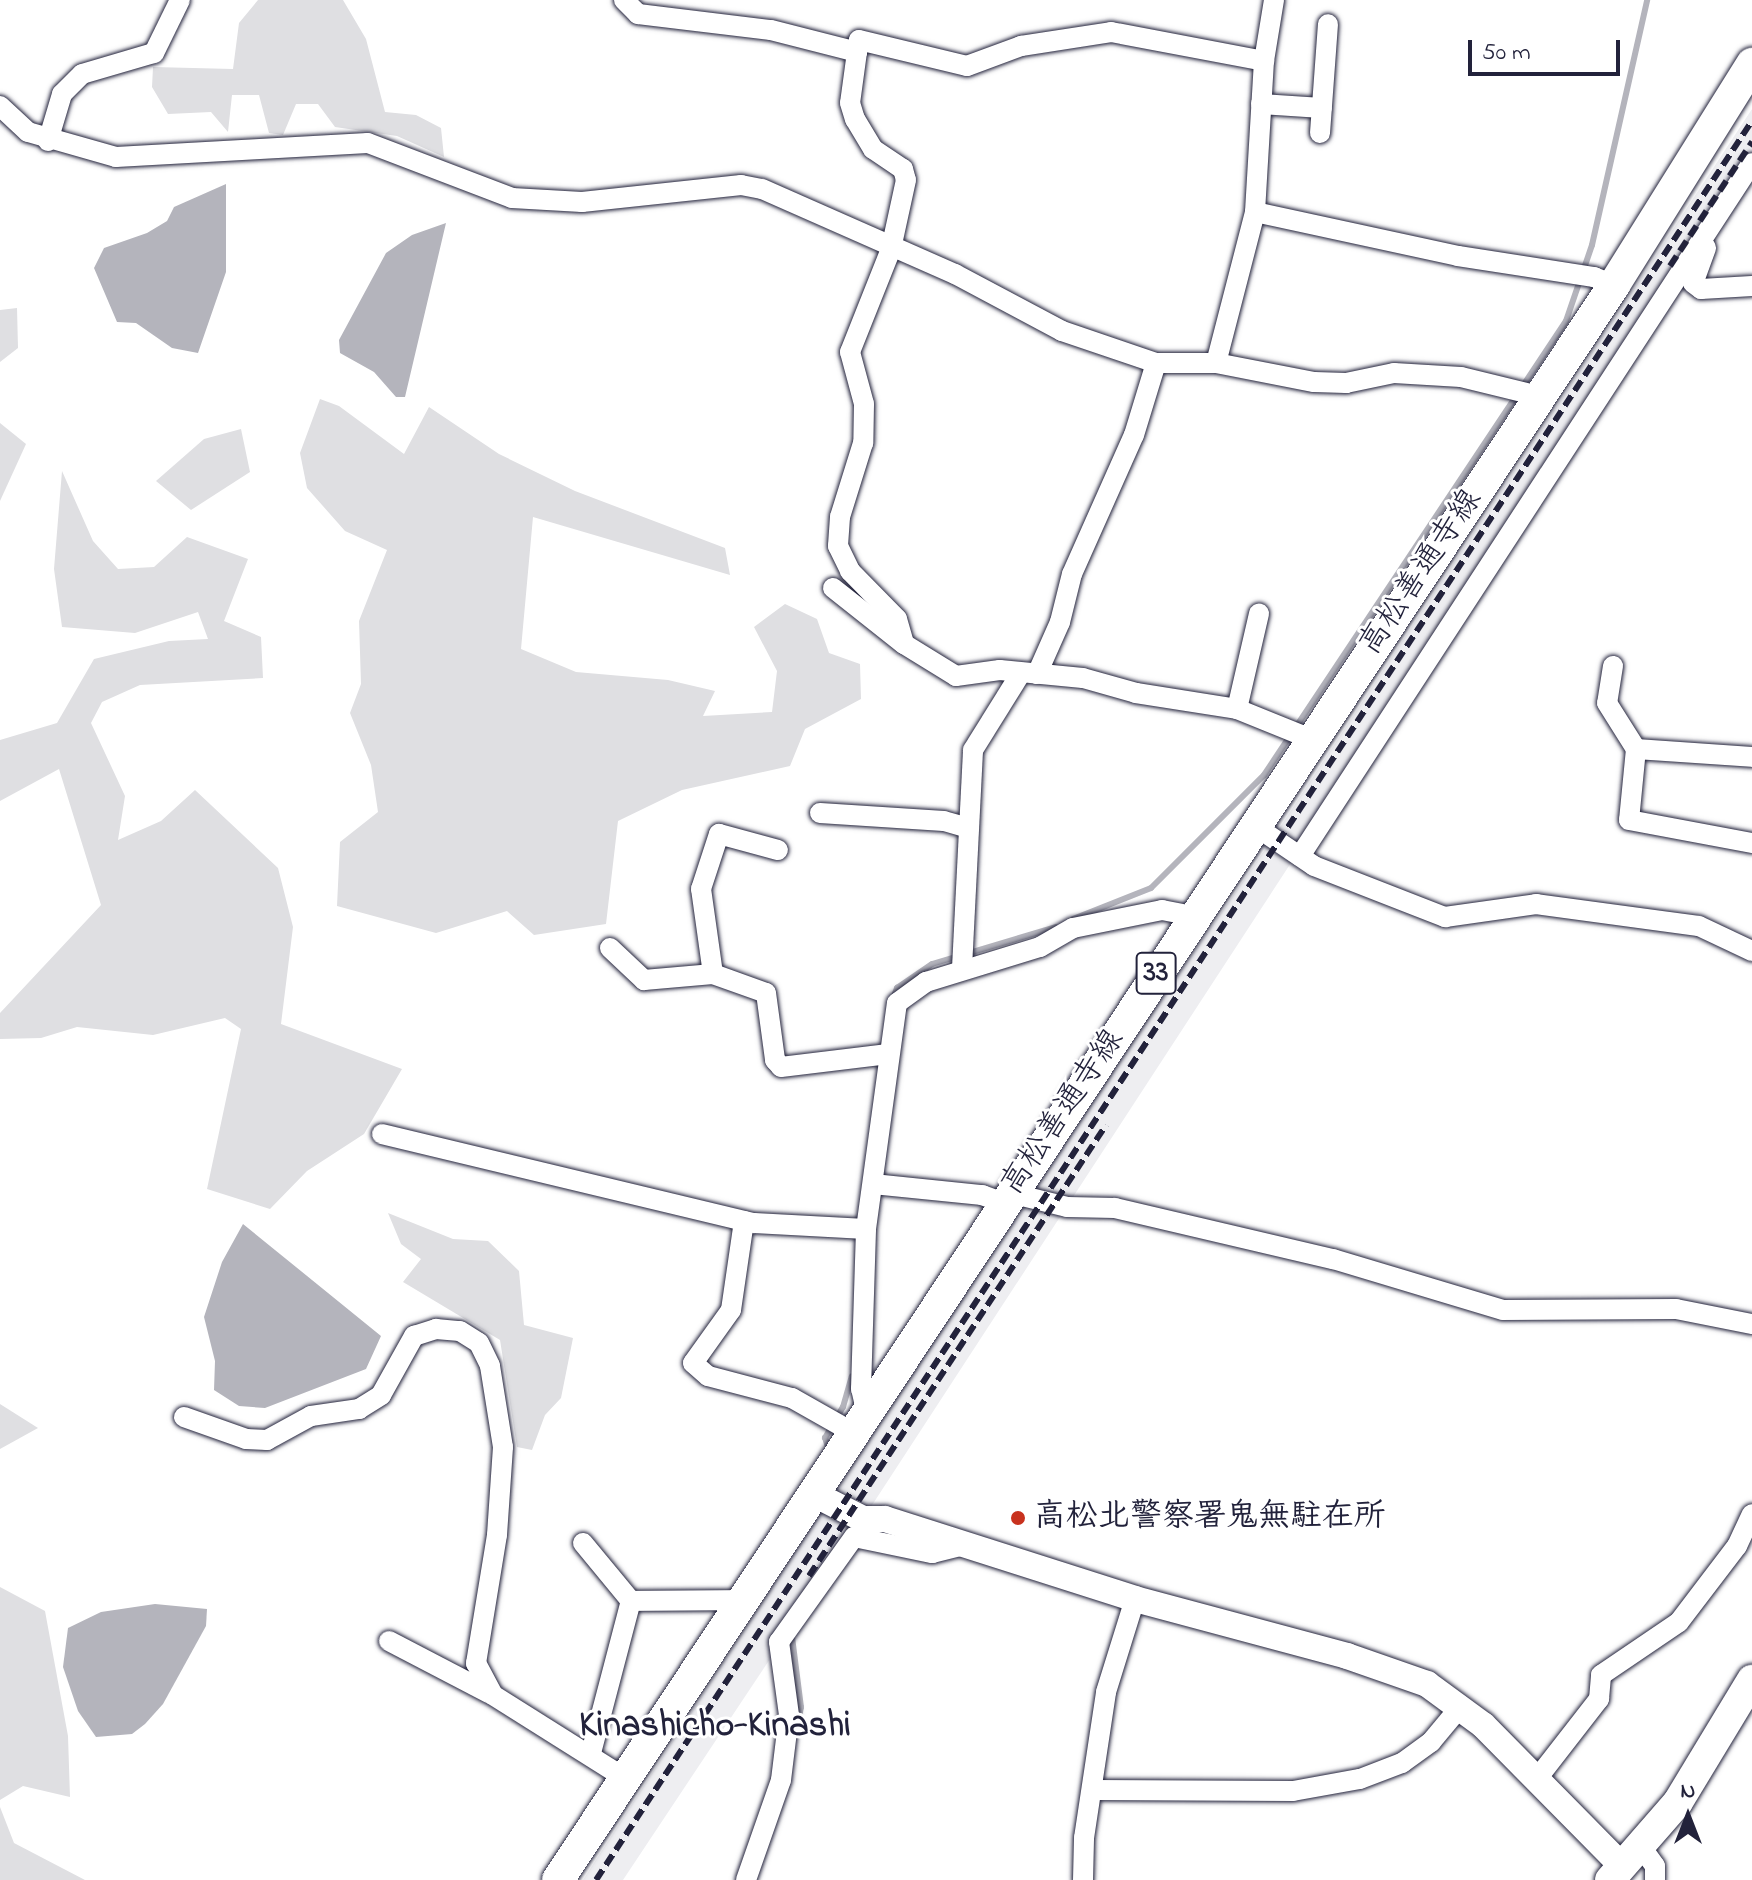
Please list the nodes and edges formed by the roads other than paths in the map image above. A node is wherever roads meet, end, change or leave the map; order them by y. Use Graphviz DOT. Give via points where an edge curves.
graph roads {
  1 [pos="180,0"];
  2 [pos="624,0"];
  3 [pos="1274,0"];
  4 [pos="1328,24"];
  5 [pos="857,52"];
  6 [pos="1264,61"];
  7 [pos="1752,64"];
  8 [pos="1261,104"];
  9 [pos="1322,108"];
  10 [pos="2,112"];
  11 [pos="1320,133"];
  12 [pos="48,141"];
  13 [pos="1752,163"];
  14 [pos="1255,212"];
  15 [pos="1709,228"];
  16 [pos="891,249"];
  17 [pos="1614,285"];
  18 [pos="1752,286"];
  19 [pos="1156,363"];
  20 [pos="1216,363"];
  21 [pos="1539,396"];
  22 [pos="833,588"];
  23 [pos="1259,614"];
  24 [pos="904,644"];
  25 [pos="1613,666"];
  26 [pos="1029,674"];
  27 [pos="1237,709"];
  28 [pos="1311,739"];
  29 [pos="1636,749"];
  30 [pos="1752,757"];
  31 [pos="820,813"];
  32 [pos="1255,826"];
  33 [pos="969,828"];
  34 [pos="1752,843"];
  35 [pos="778,850"];
  36 [pos="1300,856"];
  37 [pos="1194,916"];
  38 [pos="610,948"];
  39 [pos="1752,951"];
  40 [pos="962,968"];
  41 [pos="713,974"];
  42 [pos="888,1054"];
  43 [pos="382,1134"];
  44 [pos="873,1184"];
  45 [pos="1007,1198"];
  46 [pos="744,1221"];
  47 [pos="866,1229"];
  48 [pos="1752,1324"];
  49 [pos="184,1417"];
  50 [pos="859,1421"];
  51 [pos="812,1493"];
  52 [pos="1752,1514"];
  53 [pos="583,1543"];
  54 [pos="969,1544"];
  55 [pos="1135,1599"];
  56 [pos="742,1600"];
  57 [pos="631,1601"];
  58 [pos="389,1641"];
  59 [pos="1752,1680"];
  60 [pos="493,1695"];
  61 [pos="1461,1706"];
  62 [pos="591,1753"];
  63 [pos="625,1778"];
  64 [pos="1536,1780"];
  65 [pos="1094,1790"];
  66 [pos="1625,1865"];
  67 [pos="558,1880"];
  68 [pos="746,1880"];
  69 [pos="1083,1880"];
  70 [pos="1655,1880"];
  1 -- 12 [label="street" via="154,53 82,74 62,94"];
  2 -- 5 [label="street" via="638,14 771,30"];
  3 -- 6 [label="street"];
  4 -- 9 [label="street"];
  5 -- 6 [label="street" via="859,40 967,66 1021,46 1111,32"];
  5 -- 16 [label="street" via="850,103 855,119 873,149 903,169 906,180"];
  6 -- 8 [label="street"];
  7 -- 17 [label="main road, 高松善通寺線 / 33"];
  8 -- 9 [label="street"];
  8 -- 14 [label="street"];
  9 -- 11 [label="street"];
  10 -- 12 [label="street"];
  12 -- 16 [label="street" via="116,157 368,143 512,198 582,202 741,185 762,189"];
  13 -- 15 [label="street"];
  14 -- 17 [label="street"];
  14 -- 20 [label="street"];
  15 -- 18 [label="street" via="1693,283 1701,289"];
  15 -- 36 [label="street"];
  16 -- 19 [label="street" via="955,274 1062,331"];
  16 -- 24 [label="street" via="850,352 864,404 863,443 840,517 838,546 850,571 897,619"];
  17 -- 21 [label="main road, 高松善通寺線 / 33"];
  19 -- 20 [label="street"];
  19 -- 26 [label="street" via="1134,435 1072,574 1060,622"];
  20 -- 21 [label="street" via="1314,382 1346,383 1394,373 1461,377"];
  21 -- 28 [label="main road, 高松善通寺線 / 33"];
  22 -- 24 [label="street"];
  23 -- 27 [label="street"];
  24 -- 26 [label="street" via="956,676"];
  25 -- 29 [label="street" via="1607,703"];
  26 -- 27 [label="street"];
  26 -- 33 [label="street" via="973,750"];
  27 -- 28 [label="street"];
  28 -- 32 [label="main road, 高松善通寺線 / 33"];
  29 -- 30 [label="street"];
  29 -- 34 [label="street" via="1629,820"];
  31 -- 33 [label="street" via="944,821"];
  32 -- 36 [label="street"];
  32 -- 37 [label="main road, 高松善通寺線 / 33"];
  33 -- 40 [label="street"];
  35 -- 41 [label="street" via="719,834 701,889"];
  36 -- 39 [label="street" via="1445,917 1536,904 1699,926"];
  37 -- 40 [label="street" via="1162,910 1115,917 1073,928 1040,947"];
  37 -- 45 [label="main road, 高松善通寺線 / 33"];
  38 -- 41 [label="street" via="644,980"];
  40 -- 42 [label="street" via="909,990 897,1003"];
  41 -- 42 [label="street" via="766,993 775,1060 781,1067"];
  42 -- 44 [label="street"];
  43 -- 46 [label="street"];
  44 -- 45 [label="street"];
  44 -- 47 [label="street"];
  45 -- 48 [label="street" via="1115,1208 1333,1259 1503,1310 1676,1309"];
  45 -- 50 [label="main road, 高松善通寺線 / 33"];
  46 -- 47 [label="street"];
  46 -- 50 [label="street" via="731,1310 693,1363 708,1376"];
  47 -- 50 [label="street"];
  49 -- 60 [label="street" via="246,1439 267,1440 311,1416 359,1409 381,1395 414,1336 436,1329 460,1331 479,1343 490,1366 503,1447 497,1535 476,1663"];
  50 -- 51 [label="main road, 高松善通寺線 / 33"];
  51 -- 54 [label="street" via="863,1519 885,1519"];
  51 -- 56 [label="main road, 高松善通寺線 / 33"];
  52 -- 64 [label="street" via="1737,1546 1679,1622 1601,1675 1599,1699"];
  53 -- 57 [label="street"];
  54 -- 55 [label="street"];
  54 -- 68 [label="street" via="932,1553 854,1537 779,1642 789,1715 781,1780"];
  55 -- 61 [label="street" via="1400,1672"];
  55 -- 65 [label="street" via="1106,1692"];
  56 -- 57 [label="street"];
  56 -- 63 [label="main road, 高松善通寺線 / 33"];
  57 -- 62 [label="street"];
  58 -- 60 [label="street"];
  59 -- 66 [label="main road" via="1678,1802"];
  60 -- 62 [label="street"];
  61 -- 64 [label="street"];
  61 -- 65 [label="street" via="1431,1742 1402,1763 1360,1779 1293,1791"];
  62 -- 63 [label="street"];
  63 -- 67 [label="main road, 高松善通寺線 / 33"];
  64 -- 66 [label="street"];
  65 -- 69 [label="street" via="1084,1838"];
  66 -- 70 [label="street" via="1655,1866"];
}
